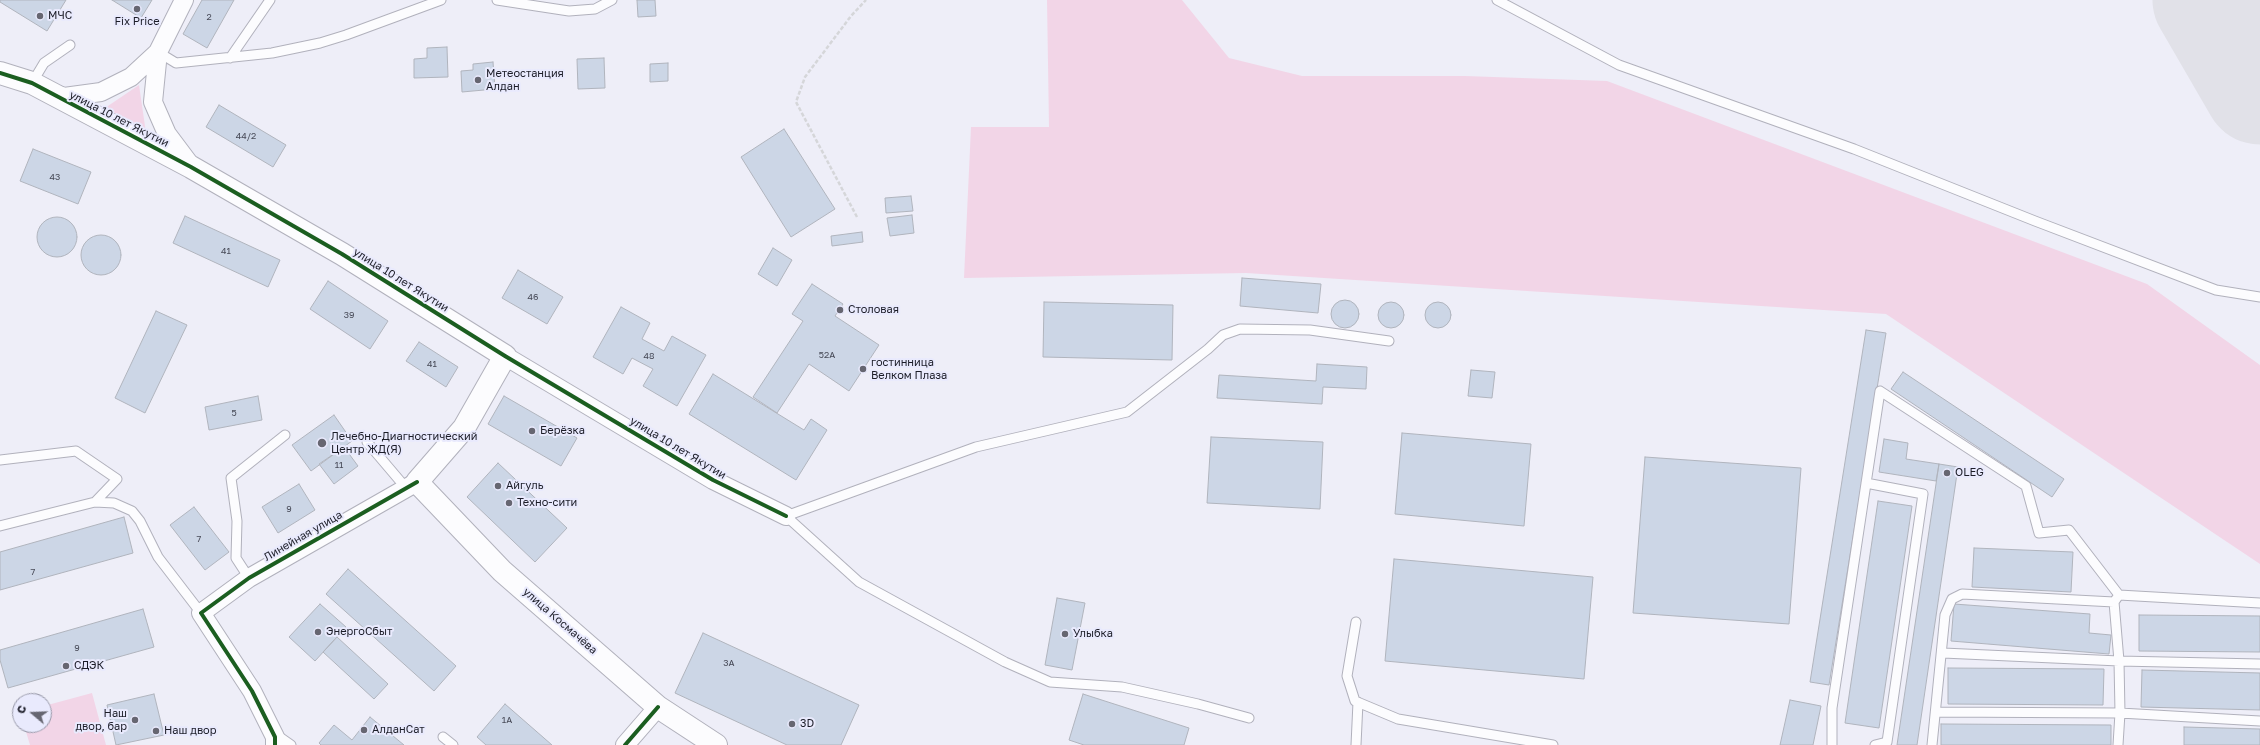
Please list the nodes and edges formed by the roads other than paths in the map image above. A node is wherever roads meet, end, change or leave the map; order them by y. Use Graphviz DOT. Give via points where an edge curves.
graph roads {
  1 [pos="184,0"];
  2 [pos="270,0"];
  3 [pos="441,0"];
  4 [pos="497,0"];
  5 [pos="612,0"];
  6 [pos="1497,0"];
  7 [pos="70,45"];
  8 [pos="158,52"];
  9 [pos="230,58"];
  10 [pos="0,73"];
  11 [pos="39,87"];
  12 [pos="191,167"];
  13 [pos="2260,297"];
  14 [pos="1389,342"];
  15 [pos="505,356"];
  16 [pos="285,435"];
  17 [pos="367,442"];
  18 [pos="0,460"];
  19 [pos="1866,483"];
  20 [pos="412,485"];
  21 [pos="95,502"];
  22 [pos="786,516"];
  23 [pos="0,526"];
  24 [pos="249,578"];
  25 [pos="2116,598"];
  26 [pos="2260,602"];
  27 [pos="201,613"];
  28 [pos="1356,622"];
  29 [pos="1943,652"];
  30 [pos="2119,661"];
  31 [pos="2260,664"];
  32 [pos="1358,702"];
  33 [pos="658,707"];
  34 [pos="1936,712"];
  35 [pos="2120,714"];
  36 [pos="1249,718"];
  37 [pos="2260,721"];
  38 [pos="443,737"];
  39 [pos="280,742"];
  40 [pos="453,745"];
  41 [pos="625,745"];
  42 [pos="716,745"];
  43 [pos="1356,745"];
  44 [pos="1554,745"];
  45 [pos="1832,745"];
  46 [pos="1875,745"];
  47 [pos="1932,745"];
  48 [pos="2118,745"];
  1 -- 8 [label="street"];
  2 -- 9 [label="lane"];
  3 -- 9 [label="lane" via="320,43"];
  4 -- 5 [label="lane" via="570,11 595,9"];
  6 -- 13 [label="lane" via="1620,65 1854,149 2216,290"];
  7 -- 11 [label="lane" via="44,63"];
  8 -- 9 [label="lane" via="176,63"];
  8 -- 11 [label="street" via="131,77 101,92 64,98"];
  8 -- 12 [label="street" via="153,102 167,134"];
  10 -- 11 [label="street, улица 10 лет Якутии"];
  11 -- 12 [label="street, улица 10 лет Якутии"];
  12 -- 15 [label="street, улица 10 лет Якутии" via="342,254"];
  14 -- 22 [label="lane" via="1310,330 1240,329 1223,335 1127,412 976,447"];
  15 -- 20 [label="street, Линейная улица" via="464,428"];
  15 -- 22 [label="street, улица 10 лет Якутии" via="713,480"];
  16 -- 24 [label="lane" via="231,478 238,521 236,558"];
  17 -- 20 [label="lane"];
  18 -- 21 [label="lane" via="76,451 117,479"];
  19 -- 25 [label="lane" via="1880,391 2026,486 2039,533 2069,530"];
  19 -- 45 [label="lane" via="1832,708"];
  19 -- 46 [label="lane" via="1923,494 1887,742"];
  20 -- 24 [label="street, Линейная улица"];
  20 -- 33 [label="street, улица Космачёва" via="502,571"];
  21 -- 23 [label="lane"];
  21 -- 27 [label="lane" via="114,503 132,511 140,521 158,557"];
  22 -- 36 [label="lane" via="859,582 1005,662 1050,682 1122,687"];
  24 -- 27 [label="street, Линейная улица"];
  25 -- 26 [label="lane"];
  25 -- 29 [label="lane" via="1962,594 1952,599 1945,615"];
  25 -- 30 [label="lane"];
  27 -- 39 [label="street" via="252,691"];
  28 -- 32 [label="lane" via="1347,676 1355,701"];
  29 -- 30 [label="lane"];
  29 -- 34 [label="lane"];
  30 -- 31 [label="lane"];
  30 -- 35 [label="lane"];
  32 -- 43 [label="lane"];
  32 -- 44 [label="lane" via="1398,719"];
  33 -- 41 [label="street"];
  33 -- 42 [label="street, улица Космачёва"];
  34 -- 35 [label="lane"];
  34 -- 47 [label="lane"];
  35 -- 37 [label="lane"];
  35 -- 48 [label="lane"];
  38 -- 40 [label="lane"];
}
